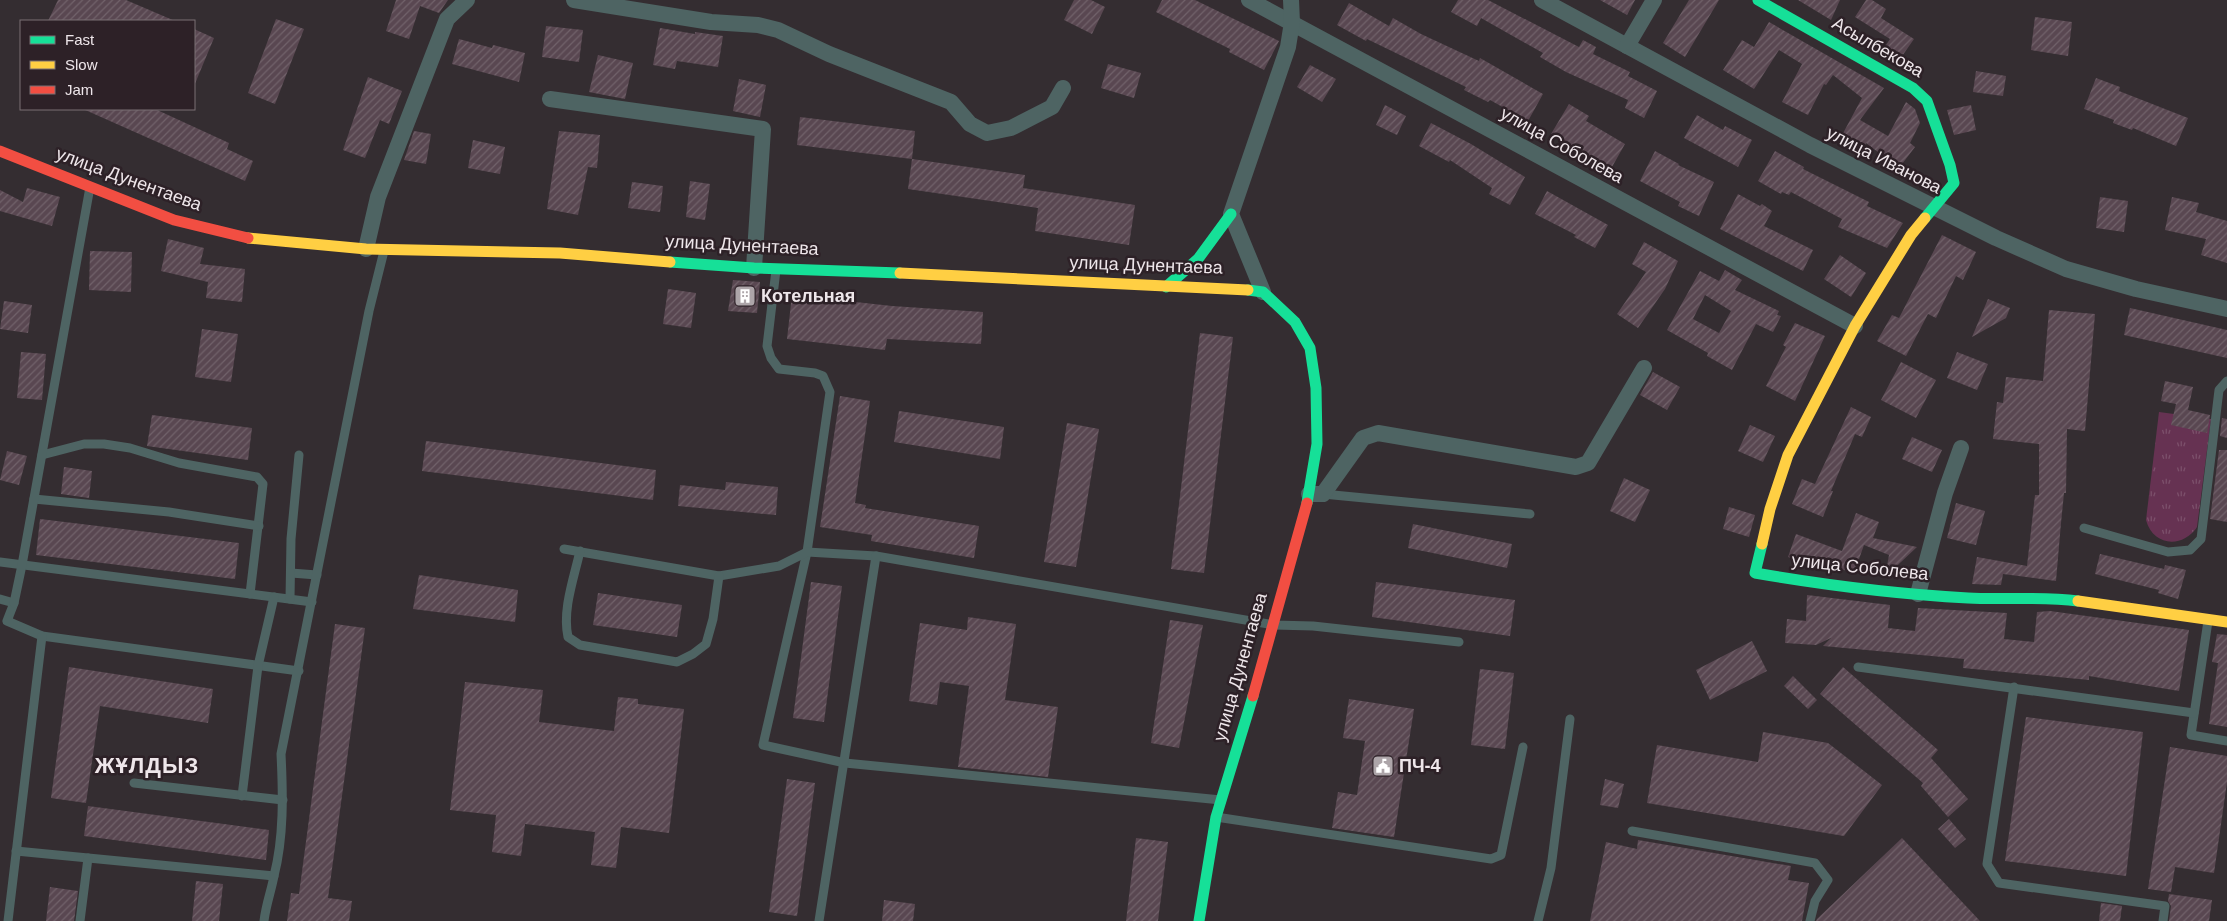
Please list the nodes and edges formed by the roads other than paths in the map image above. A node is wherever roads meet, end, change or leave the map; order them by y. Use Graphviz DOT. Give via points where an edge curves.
graph roads {
  1 [pos="467,0"];
  2 [pos="574,0"];
  3 [pos="1249,0"];
  4 [pos="1291,0"];
  5 [pos="1542,0"];
  6 [pos="1654,0"];
  7 [pos="1758,0"];
  8 [pos="1292,22"];
  9 [pos="1627,46"];
  10 [pos="1063,88"];
  11 [pos="550,99"];
  12 [pos="0,151"];
  13 [pos="90,187"];
  14 [pos="1934,207"];
  15 [pos="1231,214"];
  16 [pos="366,249"];
  17 [pos="384,249"];
  18 [pos="754,268"];
  19 [pos="776,269"];
  20 [pos="1166,287"];
  21 [pos="1263,292"];
  22 [pos="2227,309"];
  23 [pos="1855,326"];
  24 [pos="1644,368"];
  25 [pos="2227,381"];
  26 [pos="1961,448"];
  27 [pos="42,455"];
  28 [pos="299,455"];
  29 [pos="1316,494"];
  30 [pos="34,499"];
  31 [pos="1530,514"];
  32 [pos="259,526"];
  33 [pos="2084,528"];
  34 [pos="564,549"];
  35 [pos="580,551"];
  36 [pos="807,552"];
  37 [pos="876,556"];
  38 [pos="0,562"];
  39 [pos="22,565"];
  40 [pos="291,573"];
  41 [pos="317,575"];
  42 [pos="719,576"];
  43 [pos="250,594"];
  44 [pos="1918,594"];
  45 [pos="274,597"];
  46 [pos="0,599"];
  47 [pos="290,599"];
  48 [pos="312,602"];
  49 [pos="14,603"];
  50 [pos="2208,619"];
  51 [pos="4,621"];
  52 [pos="2227,622"];
  53 [pos="1274,625"];
  54 [pos="42,636"];
  55 [pos="1459,642"];
  56 [pos="258,666"];
  57 [pos="1858,667"];
  58 [pos="299,671"];
  59 [pos="2014,688"];
  60 [pos="2194,713"];
  61 [pos="1570,719"];
  62 [pos="2227,741"];
  63 [pos="1524,747"];
  64 [pos="845,763"];
  65 [pos="134,783"];
  66 [pos="242,796"];
  67 [pos="284,800"];
  68 [pos="1221,800"];
  69 [pos="1216,817"];
  70 [pos="1632,831"];
  71 [pos="16,851"];
  72 [pos="88,858"];
  73 [pos="274,876"];
  74 [pos="8,921"];
  75 [pos="80,921"];
  76 [pos="264,921"];
  77 [pos="819,921"];
  78 [pos="1199,921"];
  79 [pos="1538,921"];
  80 [pos="1810,921"];
  81 [pos="2163,921"];
  1 -- 16 [label="street" via="447,19 378,197"];
  2 -- 10 [label="street" via="778,30 829,54 951,102 970,124 987,133 1011,128 1052,107"];
  3 -- 8 [label="street, улица Соболева"];
  4 -- 8 [label="street"];
  5 -- 9 [label="street, улица Иванова"];
  6 -- 9 [label="street"];
  7 -- 14 [label="street, Асылбекова" via="1912,88 1926,101 1954,183"];
  8 -- 15 [label="street" via="1288,47"];
  8 -- 23 [label="street, улица Соболева"];
  9 -- 14 [label="street, улица Иванова" via="1810,145"];
  11 -- 18 [label="street" via="763,129"];
  12 -- 13 [label="street, улица Дунентаева"];
  13 -- 16 [label="street, улица Дунентаева" via="174,220 253,239"];
  13 -- 27 [label="lane"];
  14 -- 22 [label="street, улица Иванова" via="2066,269 2136,289"];
  14 -- 23 [label="street, улица Соболева" via="1911,236"];
  15 -- 20 [label="street" via="1198,259"];
  15 -- 21 [label="street"];
  16 -- 17 [label="street, улица Дунентаева"];
  17 -- 18 [label="street, улица Дунентаева" via="560,253"];
  17 -- 41 [label="lane"];
  18 -- 19 [label="street, улица Дунентаева"];
  19 -- 20 [label="street, улица Дунентаева"];
  19 -- 36 [label="lane" via="767,346 769,353 779,369 823,376 830,392"];
  20 -- 21 [label="street, улица Дунентаева" via="1238,288"];
  21 -- 29 [label="street, улица Дунентаева" via="1295,322 1310,348 1316,388"];
  23 -- 44 [label="street, улица Соболева" via="1788,455 1770,509 1755,573"];
  24 -- 29 [label="street" via="1588,463 1576,467 1378,432 1364,438"];
  25 -- 33 [label="lane" via="2219,390 2201,539 2190,550 2168,552"];
  26 -- 44 [label="street" via="1945,493"];
  27 -- 30 [label="lane"];
  27 -- 32 [label="lane" via="84,444 104,444 130,448 179,463 257,476 263,484"];
  28 -- 40 [label="lane"];
  29 -- 31 [label="lane"];
  29 -- 53 [label="street, улица Дунентаева"];
  30 -- 32 [label="lane" via="169,512"];
  30 -- 39 [label="lane"];
  32 -- 43 [label="lane"];
  34 -- 35 [label="lane"];
  35 -- 42 [label="lane"];
  35 -- 42 [label="lane" via="568,603 568,637 580,645 619,653 677,662 706,644"];
  36 -- 37 [label="lane"];
  36 -- 42 [label="lane" via="779,566"];
  36 -- 64 [label="lane" via="762,745"];
  37 -- 53 [label="lane"];
  37 -- 64 [label="lane"];
  38 -- 39 [label="lane"];
  39 -- 43 [label="lane"];
  39 -- 49 [label="lane"];
  40 -- 41 [label="lane"];
  40 -- 47 [label="lane"];
  41 -- 48 [label="lane"];
  43 -- 45 [label="lane"];
  44 -- 50 [label="street, улица Соболева" via="2026,599 2051,597"];
  45 -- 47 [label="lane"];
  45 -- 56 [label="lane"];
  46 -- 49 [label="lane"];
  47 -- 48 [label="lane"];
  48 -- 58 [label="lane"];
  49 -- 51 [label="lane"];
  50 -- 52 [label="street, улица Соболева"];
  50 -- 60 [label="lane"];
  51 -- 54 [label="lane"];
  53 -- 55 [label="lane" via="1313,626"];
  53 -- 68 [label="street, улица Дунентаева"];
  54 -- 56 [label="lane"];
  54 -- 71 [label="lane"];
  56 -- 58 [label="lane"];
  56 -- 66 [label="lane"];
  57 -- 59 [label="lane"];
  58 -- 67 [label="lane" via="281,754"];
  59 -- 60 [label="lane"];
  59 -- 81 [label="lane" via="1987,864 1999,883 2165,906"];
  60 -- 62 [label="lane" via="2191,735"];
  61 -- 79 [label="lane" via="1551,868"];
  63 -- 69 [label="lane" via="1498,858"];
  64 -- 68 [label="lane"];
  64 -- 77 [label="lane"];
  65 -- 66 [label="lane"];
  66 -- 67 [label="lane"];
  67 -- 73 [label="lane"];
  68 -- 69 [label="street, улица Дунентаева"];
  69 -- 78 [label="street, улица Дунентаева"];
  70 -- 80 [label="lane" via="1815,863 1828,880 1815,901"];
  71 -- 72 [label="lane"];
  71 -- 74 [label="lane"];
  72 -- 73 [label="lane"];
  72 -- 75 [label="lane"];
  73 -- 76 [label="lane" via="266,900"];
}
